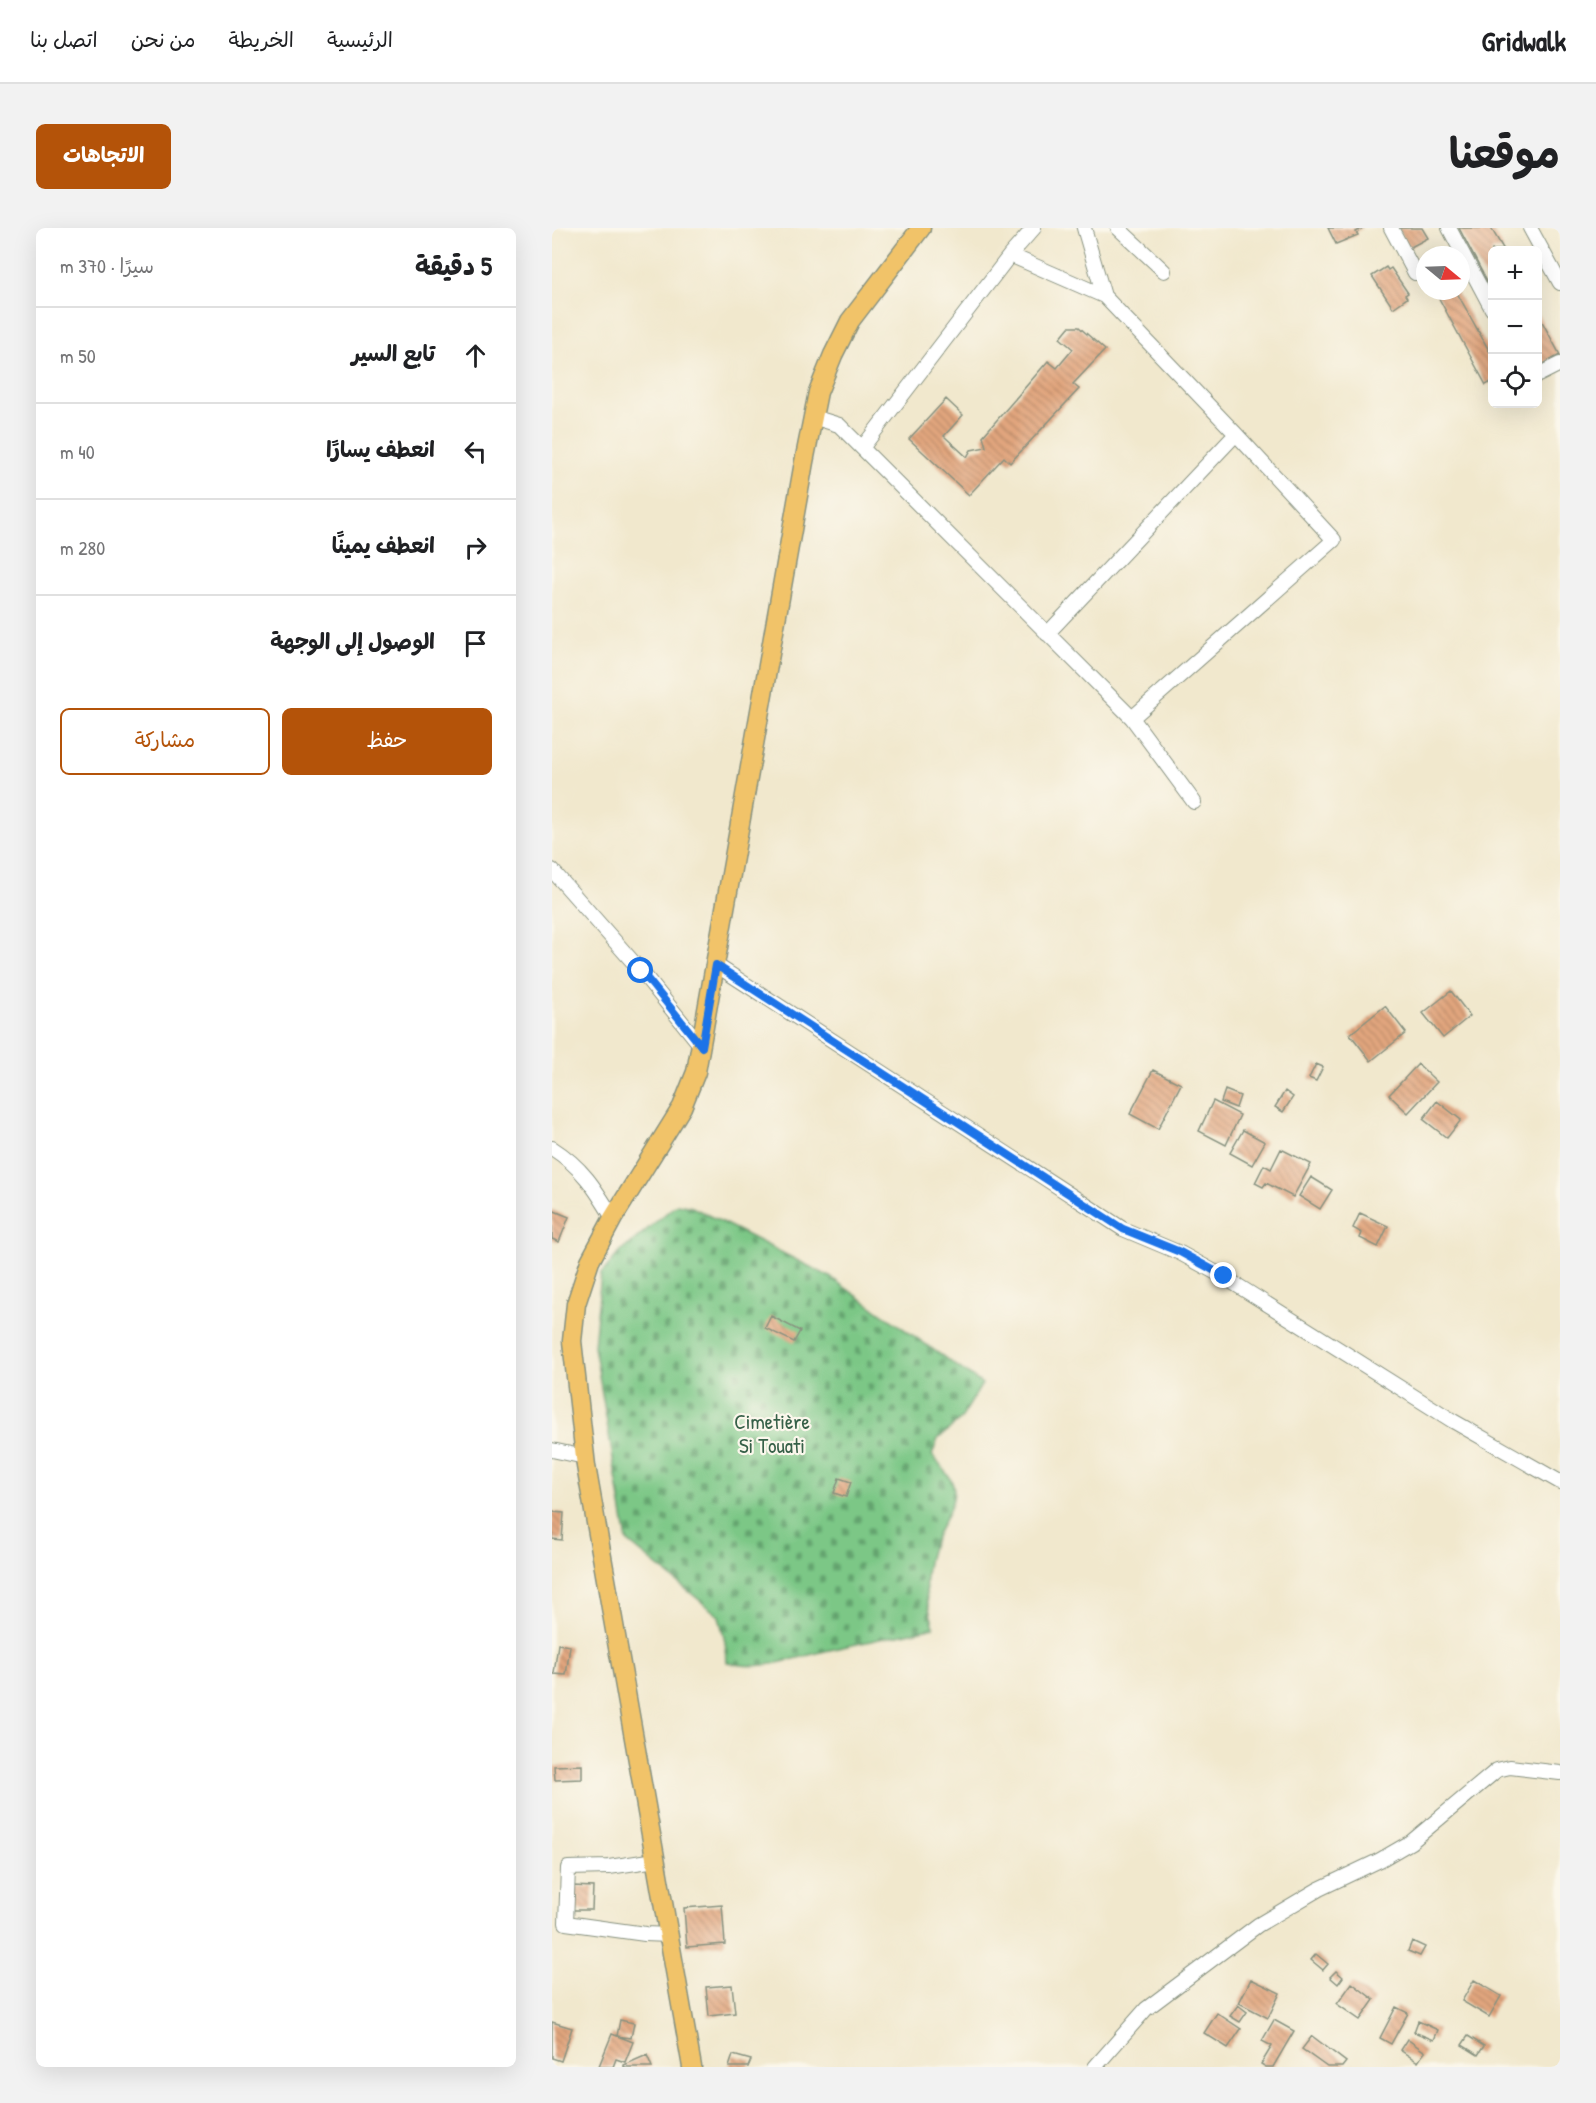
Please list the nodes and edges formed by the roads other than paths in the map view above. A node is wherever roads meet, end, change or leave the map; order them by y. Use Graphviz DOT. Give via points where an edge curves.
graph roads {
  1 [pos="921,228"];
  2 [pos="1035,228"];
  3 [pos="1084,228"];
  4 [pos="1118,228"];
  5 [pos="1391,228"];
  6 [pos="1449,228"];
  7 [pos="1530,228"];
  8 [pos="1010,255"];
  9 [pos="1164,271"];
  10 [pos="1415,273"];
  11 [pos="1560,283"];
  12 [pos="1104,296"];
  13 [pos="1488,301"];
  14 [pos="1560,364"];
  15 [pos="1542,373"];
  16 [pos="813,417"];
  17 [pos="1236,434"];
  18 [pos="861,448"];
  19 [pos="1047,634"];
  20 [pos="1132,718"];
  21 [pos="1194,801"];
  22 [pos="552,870"];
  23 [pos="716,965"];
  24 [pos="702,1047"];
  25 [pos="552,1148"];
  26 [pos="613,1218"];
  27 [pos="552,1450"];
  28 [pos="585,1457"];
  29 [pos="1560,1482"];
  30 [pos="1560,1773"];
  31 [pos="656,1860"];
  32 [pos="669,1935"];
  33 [pos="692,2067"];
  34 [pos="1095,2067"];
  1 -- 16 [label="main road" via="850,321 818,392"];
  2 -- 8 [label="street"];
  3 -- 12 [label="street"];
  4 -- 9 [label="street"];
  5 -- 10 [label="street"];
  6 -- 13 [label="street"];
  7 -- 11 [label="street"];
  8 -- 12 [label="street"];
  8 -- 18 [label="street"];
  12 -- 17 [label="street"];
  14 -- 15 [label="street"];
  16 -- 18 [label="street" via="839,425"];
  16 -- 23 [label="main road"];
  17 -- 19 [label="street"];
  17 -- 20 [label="street" via="1334,540"];
  18 -- 19 [label="street"];
  19 -- 20 [label="street"];
  20 -- 21 [label="street"];
  22 -- 24 [label="street"];
  23 -- 24 [label="main road"];
  23 -- 29 [label="street" via="1123,1229 1180,1252 1224,1276 1453,1421"];
  24 -- 26 [label="main road" via="682,1107"];
  25 -- 26 [label="street" via="573,1162"];
  26 -- 28 [label="main road" via="590,1261 576,1304 572,1341"];
  27 -- 28 [label="street"];
  28 -- 31 [label="main road"];
  30 -- 34 [label="street" via="1510,1767 1497,1770 1411,1842 1258,1925 1146,2009"];
  31 -- 32 [label="main road"];
  31 -- 32 [label="street" via="568,1868 566,1923"];
  32 -- 33 [label="main road"];
}
